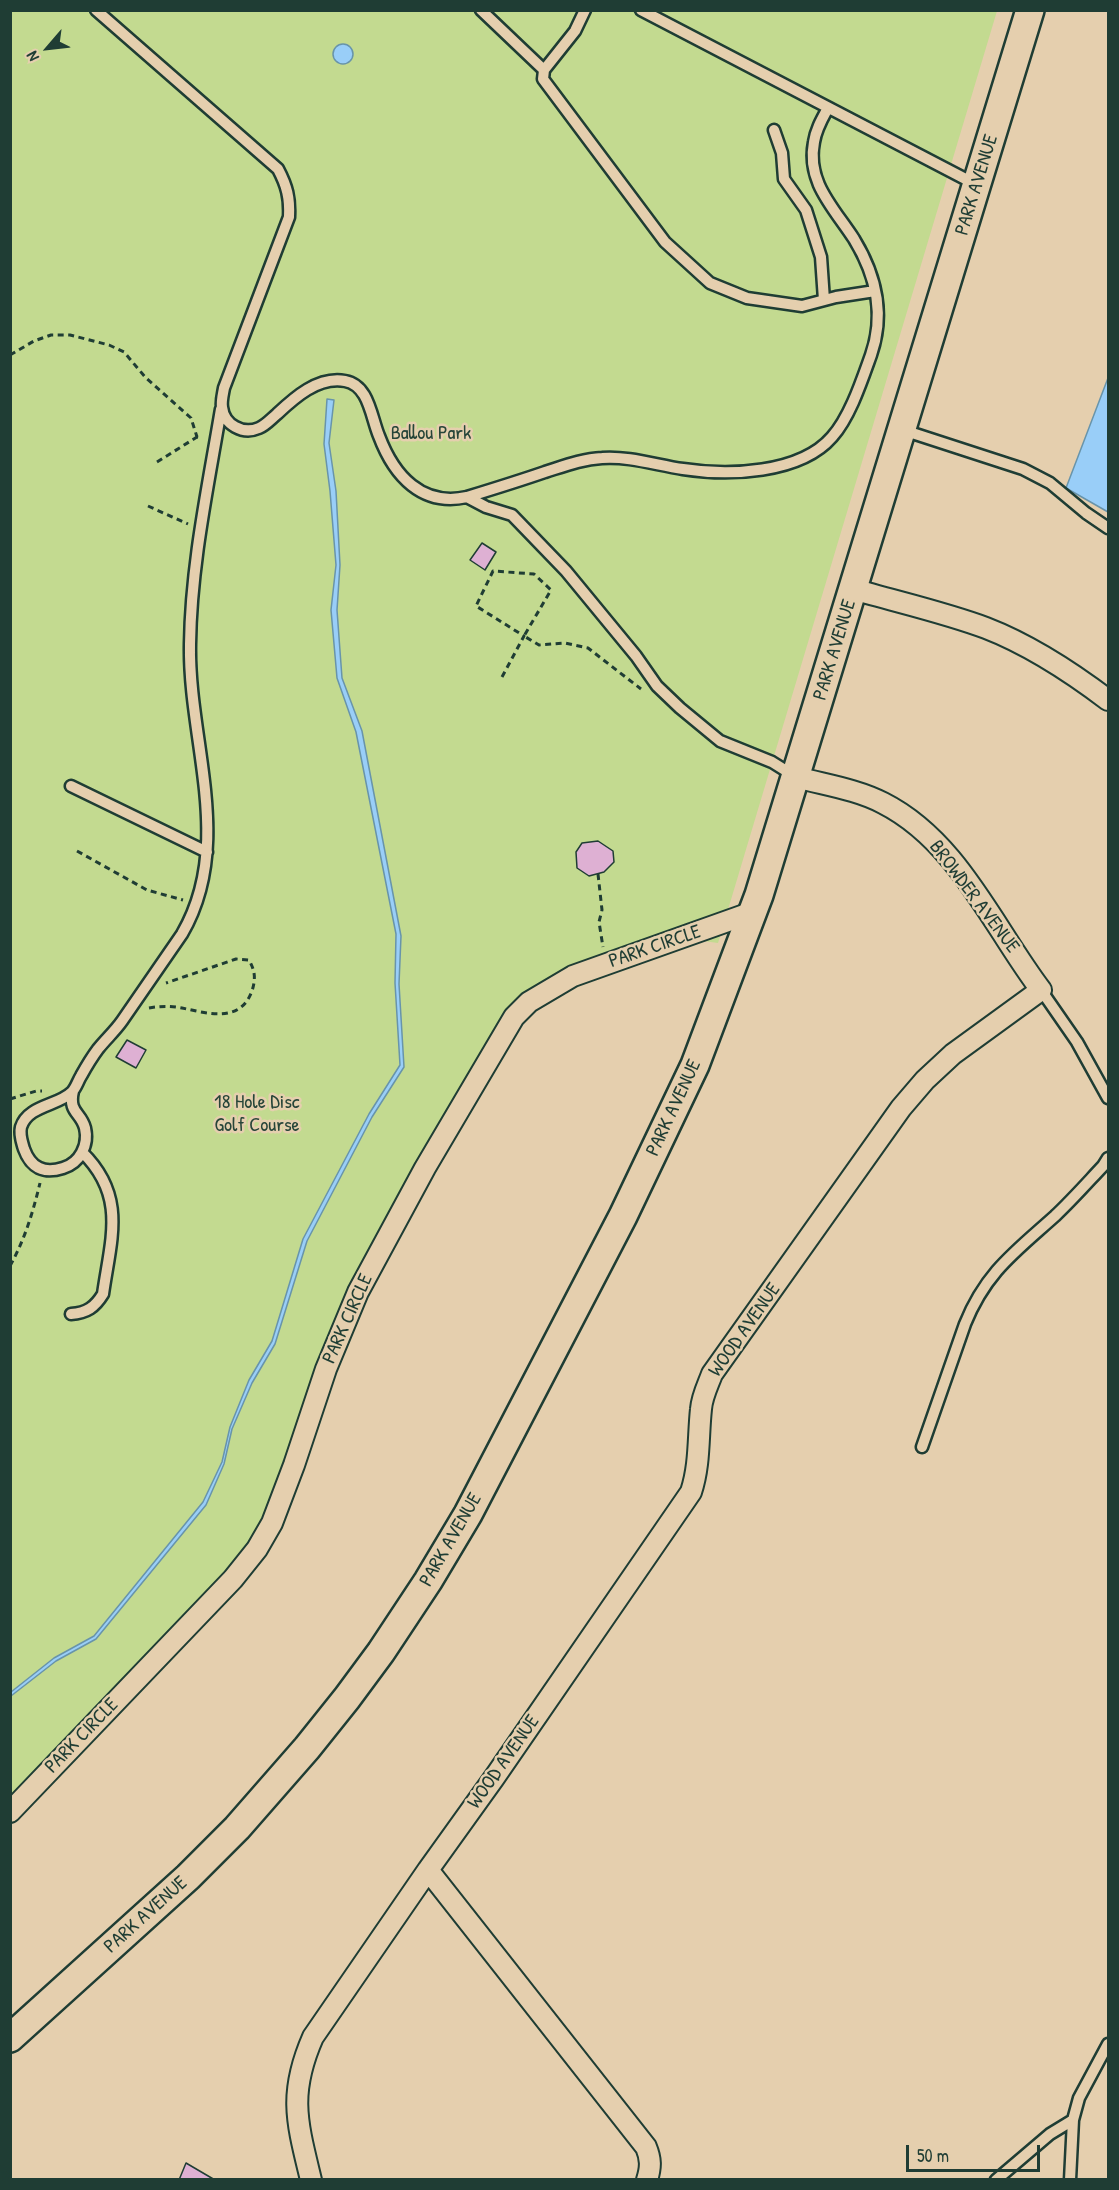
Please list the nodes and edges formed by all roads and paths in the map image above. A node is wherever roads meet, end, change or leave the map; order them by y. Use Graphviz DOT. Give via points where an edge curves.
graph roads {
  1 [pos="96,10"];
  2 [pos="481,10"];
  3 [pos="585,10"];
  4 [pos="641,10"];
  5 [pos="1030,10"];
  6 [pos="544,70"];
  7 [pos="828,108"];
  8 [pos="774,130"];
  9 [pos="977,185"];
  10 [pos="875,291"];
  11 [pos="824,300"];
  12 [pos="10,355"];
  13 [pos="222,406"];
  14 [pos="902,430"];
  15 [pos="197,437"];
  16 [pos="216,441"];
  17 [pos="157,462"];
  18 [pos="467,497"];
  19 [pos="148,506"];
  20 [pos="201,528"];
  21 [pos="1108,528"];
  22 [pos="853,589"];
  23 [pos="524,636"];
  24 [pos="502,677"];
  25 [pos="645,692"];
  26 [pos="1108,700"];
  27 [pos="796,777"];
  28 [pos="71,786"];
  29 [pos="77,851"];
  30 [pos="207,852"];
  31 [pos="598,874"];
  32 [pos="196,906"];
  33 [pos="753,912"];
  34 [pos="608,963"];
  35 [pos="1041,990"];
  36 [pos="142,991"];
  37 [pos="129,1010"];
  38 [pos="44,1091"];
  39 [pos="73,1091"];
  40 [pos="1108,1098"];
  41 [pos="10,1099"];
  42 [pos="82,1152"];
  43 [pos="1108,1158"];
  44 [pos="43,1170"];
  45 [pos="10,1266"];
  46 [pos="71,1314"];
  47 [pos="922,1447"];
  48 [pos="10,1812"];
  49 [pos="428,1870"];
  50 [pos="10,2038"];
  51 [pos="1108,2044"];
  52 [pos="1073,2120"];
  53 [pos="311,2180"];
  54 [pos="647,2180"];
  55 [pos="996,2180"];
  56 [pos="1070,2180"];
  1 -- 13 [label="lane" via="278,170 286,184 289,217 224,388"];
  2 -- 6 [label="lane"];
  3 -- 6 [label="lane" via="575,31"];
  4 -- 7 [label="lane"];
  5 -- 9 [label="main road, PARK AVENUE"];
  6 -- 11 [label="lane" via="546,85 665,242 710,283 747,298 802,306"];
  7 -- 9 [label="lane"];
  7 -- 10 [label="lane" via="813,143 816,180 866,260"];
  8 -- 11 [label="lane" via="782,153 784,179 806,210 821,257"];
  9 -- 14 [label="main road, PARK AVENUE"];
  10 -- 11 [label="lane"];
  10 -- 18 [label="lane" via="879,328 862,379 834,435 806,458 762,469 727,472 602,458"];
  12 -- 15 [label="path" via="51,335 87,338 124,352 146,378 191,418"];
  13 -- 16 [label="lane"];
  13 -- 18 [label="lane" via="232,426 252,431 262,427 297,395 334,380 345,381 362,391 380,440 410,485 437,499"];
  14 -- 21 [label="lane" via="1023,469 1050,483"];
  14 -- 22 [label="main road, PARK AVENUE"];
  15 -- 16 [label="path"];
  15 -- 17 [label="path"];
  16 -- 20 [label="lane"];
  18 -- 27 [label="lane" via="512,515 566,572 657,686 680,708 720,741 772,762"];
  19 -- 20 [label="path"];
  20 -- 30 [label="lane" via="190,645 208,816"];
  22 -- 26 [label="street" via="986,628 1040,655"];
  22 -- 27 [label="main road, PARK AVENUE"];
  23 -- 23 [label="path" via="551,590 534,574 493,571 476,606"];
  23 -- 24 [label="path"];
  23 -- 25 [label="path" via="539,645 565,643 588,648"];
  27 -- 33 [label="main road, PARK AVENUE"];
  27 -- 35 [label="street, BROWDER AVENUE" via="864,794 905,816 927,834 984,903"];
  28 -- 30 [label="lane"];
  29 -- 32 [label="path" via="147,890"];
  30 -- 32 [label="lane"];
  31 -- 34 [label="path" via="601,942"];
  32 -- 36 [label="lane" via="182,934"];
  33 -- 34 [label="street, PARK CIRCLE"];
  33 -- 50 [label="main road, PARK AVENUE" via="695,1065 657,1148 468,1514 428,1581 347,1698 237,1828"];
  34 -- 48 [label="street, PARK CIRCLE" via="573,976 529,1002 503,1034 358,1292 326,1369 272,1523 256,1549 225,1587"];
  35 -- 40 [label="lane" via="1077,1042"];
  35 -- 49 [label="street, WOOD AVENUE" via="953,1054 901,1108 712,1374 701,1408 697,1476 691,1492"];
  36 -- 37 [label="lane"];
  36 -- 37 [label="path" via="236,959 249,960 256,981 250,996 224,1015 164,1006"];
  37 -- 39 [label="lane" via="99,1048"];
  38 -- 41 [label="path"];
  39 -- 42 [label="lane" via="75,1114 85,1128"];
  39 -- 44 [label="lane" via="33,1112 21,1127 20,1138 27,1159"];
  42 -- 44 [label="lane" via="69,1166"];
  42 -- 46 [label="lane" via="104,1179 113,1215 103,1294 90,1309"];
  43 -- 47 [label="lane" via="1057,1214 987,1280 965,1324"];
  44 -- 45 [label="path" via="31,1218"];
  49 -- 53 [label="street, WOOD AVENUE" via="313,2037 303,2059 296,2107"];
  49 -- 54 [label="street" via="646,2147 651,2168"];
  51 -- 52 [label="lane" via="1079,2098"];
  52 -- 55 [label="lane" via="1050,2134"];
  52 -- 56 [label="lane"];
}
